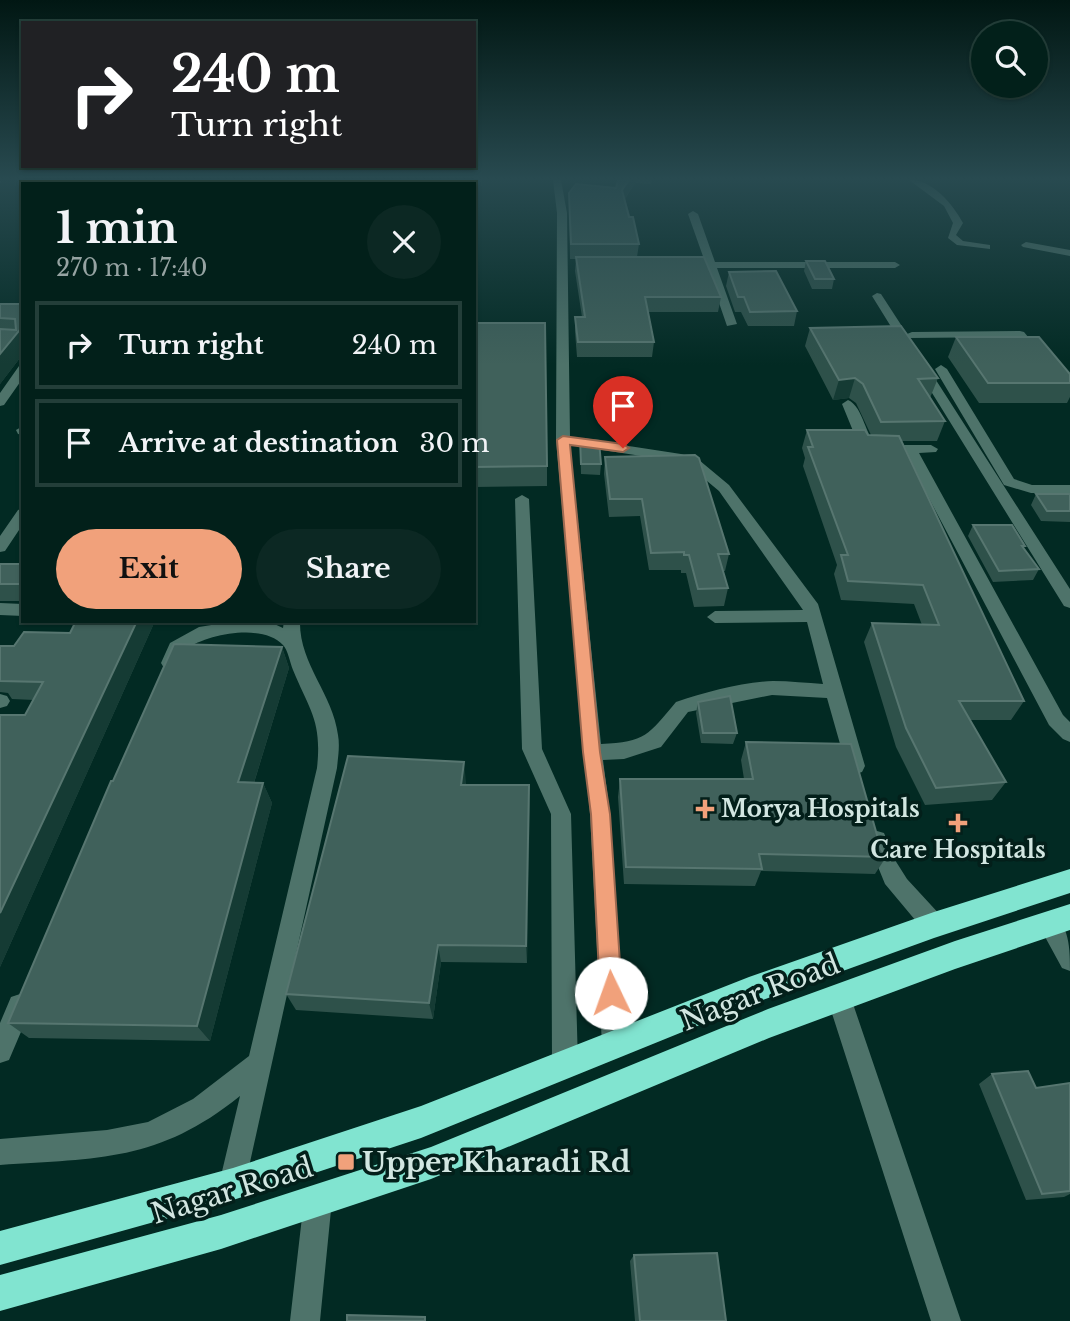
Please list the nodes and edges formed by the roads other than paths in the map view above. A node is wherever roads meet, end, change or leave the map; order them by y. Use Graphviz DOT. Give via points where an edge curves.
graph roads {
  1 [pos="566,242"];
  2 [pos="702,242"];
  3 [pos="958,242"];
  4 [pos="1027,245"];
  5 [pos="987,247"];
  6 [pos="1070,253"];
  7 [pos="670,265"];
  8 [pos="710,265"];
  9 [pos="895,265"];
  10 [pos="877,296"];
  11 [pos="732,324"];
  12 [pos="912,335"];
  13 [pos="1045,365"];
  14 [pos="941,369"];
  15 [pos="21,372"];
  16 [pos="0,402"];
  17 [pos="848,404"];
  18 [pos="563,440"];
  19 [pos="910,449"];
  20 [pos="931,449"];
  21 [pos="1070,489"];
  22 [pos="522,499"];
  23 [pos="20,520"];
  24 [pos="0,547"];
  25 [pos="1070,602"];
  26 [pos="0,609"];
  27 [pos="21,610"];
  28 [pos="814,616"];
  29 [pos="715,617"];
  30 [pos="293,632"];
  31 [pos="160,685"];
  32 [pos="835,691"];
  33 [pos="1070,734"];
  34 [pos="592,752"];
  35 [pos="862,788"];
  36 [pos="873,827"];
  37 [pos="1070,881"];
  38 [pos="1059,920"];
  39 [pos="934,925"];
  40 [pos="1070,960"];
  41 [pos="28,988"];
  42 [pos="839,998"];
  43 [pos="614,1045"];
  44 [pos="0,1051"];
  45 [pos="261,1063"];
  46 [pos="565,1064"];
  47 [pos="0,1152"];
  48 [pos="233,1184"];
  49 [pos="318,1200"];
  50 [pos="0,1248"];
  51 [pos="0,1293"];
  52 [pos="305,1321"];
  53 [pos="946,1321"];
  1 -- 18 [label="street"];
  2 -- 8 [label="street"];
  3 -- 5 [label="street"];
  4 -- 6 [label="street"];
  7 -- 8 [label="street"];
  8 -- 9 [label="street"];
  8 -- 11 [label="street"];
  10 -- 25 [label="street"];
  12 -- 13 [label="street" via="1020,334"];
  14 -- 21 [label="street" via="1009,482 1031,489"];
  15 -- 16 [label="street"];
  17 -- 19 [label="street" via="867,448"];
  18 -- 28 [label="street" via="694,463 724,488 795,581"];
  18 -- 34 [label="street"];
  19 -- 20 [label="street"];
  19 -- 33 [label="street" via="1056,720"];
  22 -- 46 [label="street" via="532,749 561,814"];
  23 -- 24 [label="street"];
  26 -- 27 [label="street"];
  28 -- 29 [label="street"];
  28 -- 32 [label="street"];
  30 -- 31 [label="street" via="238,627 205,631 177,648"];
  30 -- 45 [label="street" via="329,732 327,768"];
  32 -- 34 [label="street" via="772,688 719,697 682,707 654,742 624,751"];
  32 -- 35 [label="street"];
  34 -- 43 [label="street"];
  36 -- 39 [label="street" via="884,865 902,893"];
  37 -- 39 [label="highway, Nagar Road"];
  38 -- 40 [label="street"];
  38 -- 42 [label="highway, Nagar Road"];
  39 -- 43 [label="highway, Nagar Road"];
  41 -- 44 [label="street"];
  42 -- 49 [label="highway, Nagar Road" via="431,1163"];
  42 -- 53 [label="street"];
  43 -- 46 [label="highway, Nagar Road"];
  45 -- 47 [label="street" via="202,1109 163,1131"];
  45 -- 48 [label="street"];
  46 -- 48 [label="highway, Nagar Road" via="421,1122"];
  48 -- 50 [label="highway, Nagar Road"];
  49 -- 51 [label="highway, Nagar Road"];
  49 -- 52 [label="street"];
}
